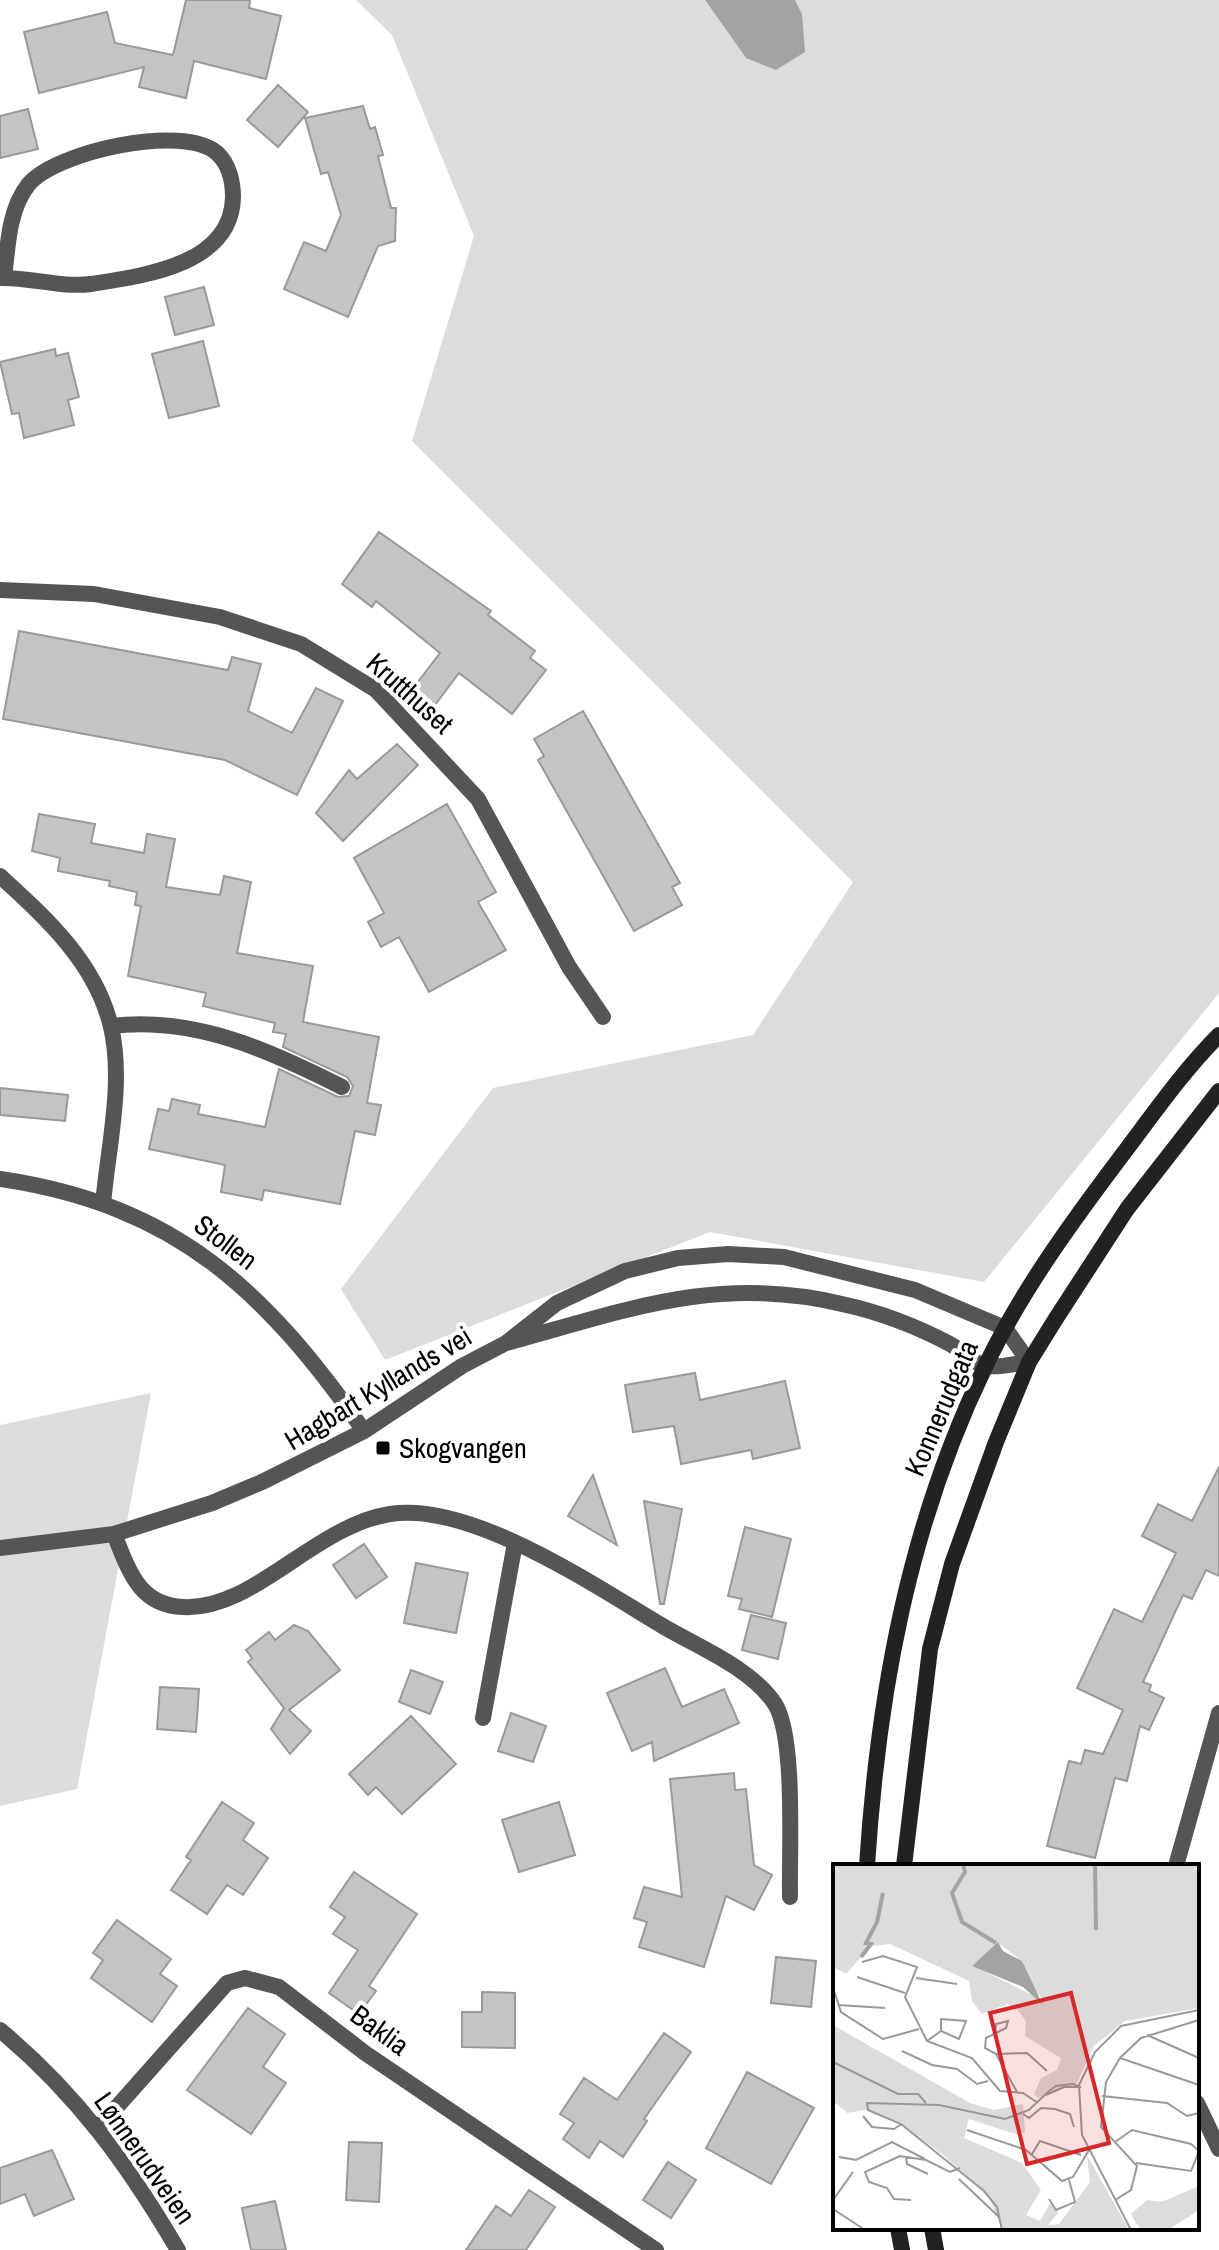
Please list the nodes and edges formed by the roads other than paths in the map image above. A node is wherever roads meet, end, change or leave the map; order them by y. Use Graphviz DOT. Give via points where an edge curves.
graph roads {
  1 [pos="2,278"];
  2 [pos="0,590"];
  3 [pos="0,876"];
  4 [pos="603,1017"];
  5 [pos="111,1026"];
  6 [pos="1219,1035"];
  7 [pos="342,1087"];
  8 [pos="1219,1091"];
  9 [pos="0,1179"];
  10 [pos="103,1204"];
  11 [pos="1005,1328"];
  12 [pos="506,1343"];
  13 [pos="1029,1362"];
  14 [pos="985,1367"];
  15 [pos="364,1431"];
  16 [pos="114,1534"];
  17 [pos="515,1543"];
  18 [pos="0,1548"];
  19 [pos="1219,1713"];
  20 [pos="483,1718"];
  21 [pos="867,1864"];
  22 [pos="904,1864"];
  23 [pos="1177,1864"];
  24 [pos="790,1897"];
  25 [pos="0,2030"];
  26 [pos="1199,2107"];
  27 [pos="99,2127"];
  28 [pos="1219,2149"];
  29 [pos="898,2230"];
  30 [pos="932,2230"];
  31 [pos="178,2250"];
  32 [pos="656,2250"];
  33 [pos="902,2250"];
  34 [pos="936,2250"];
  1 -- 1 [label="street" via="87,285 178,265 207,249 226,230 233,211 230,172 217,153 181,139 150,139 52,167 29,183 18,204"];
  2 -- 4 [label="street, Krutthuset" via="94,594 220,617 301,644 376,690 478,799 569,967"];
  3 -- 5 [label="street" via="70,945"];
  5 -- 7 [label="street" via="143,1022 210,1032"];
  5 -- 10 [label="street" via="114,1083"];
  6 -- 11 [label="main road, Konnerudgata" via="1106,1176"];
  8 -- 13 [label="main road" via="1127,1209"];
  9 -- 10 [label="street, Stollen"];
  10 -- 15 [label="street, Stollen" via="187,1242 258,1300 321,1371"];
  11 -- 12 [label="street, Hagbart Kyllands vei" via="915,1290 850,1271 784,1257 728,1254 678,1258 625,1271 557,1303"];
  11 -- 13 [label="street"];
  11 -- 14 [label="main road, Konnerudgata"];
  12 -- 14 [label="street, Hagbart Kyllands vei" via="677,1297 783,1293 905,1323"];
  12 -- 15 [label="street, Hagbart Kyllands vei"];
  13 -- 14 [label="street"];
  13 -- 22 [label="main road" via="972,1503 930,1649"];
  14 -- 21 [label="main road, Konnerudgata" via="933,1492 898,1621 876,1749"];
  15 -- 16 [label="street, Hagbart Kyllands vei" via="303,1465 212,1503"];
  16 -- 17 [label="street" via="135,1584 163,1605 185,1608 235,1596 339,1529 393,1513 459,1523"];
  16 -- 18 [label="street, Hagbart Kyllands vei"];
  17 -- 20 [label="street"];
  17 -- 24 [label="street" via="579,1574 722,1660 775,1704 786,1732"];
  19 -- 23 [label="street"];
  25 -- 27 [label="street, Lønnerudveien" via="34,2057"];
  26 -- 28 [label="street"];
  27 -- 31 [label="street, Lønnerudveien"];
  27 -- 32 [label="street, Baklia" via="227,1983 261,1980 279,1987 365,2053"];
  29 -- 33 [label="main road"];
  30 -- 34 [label="main road"];
}
